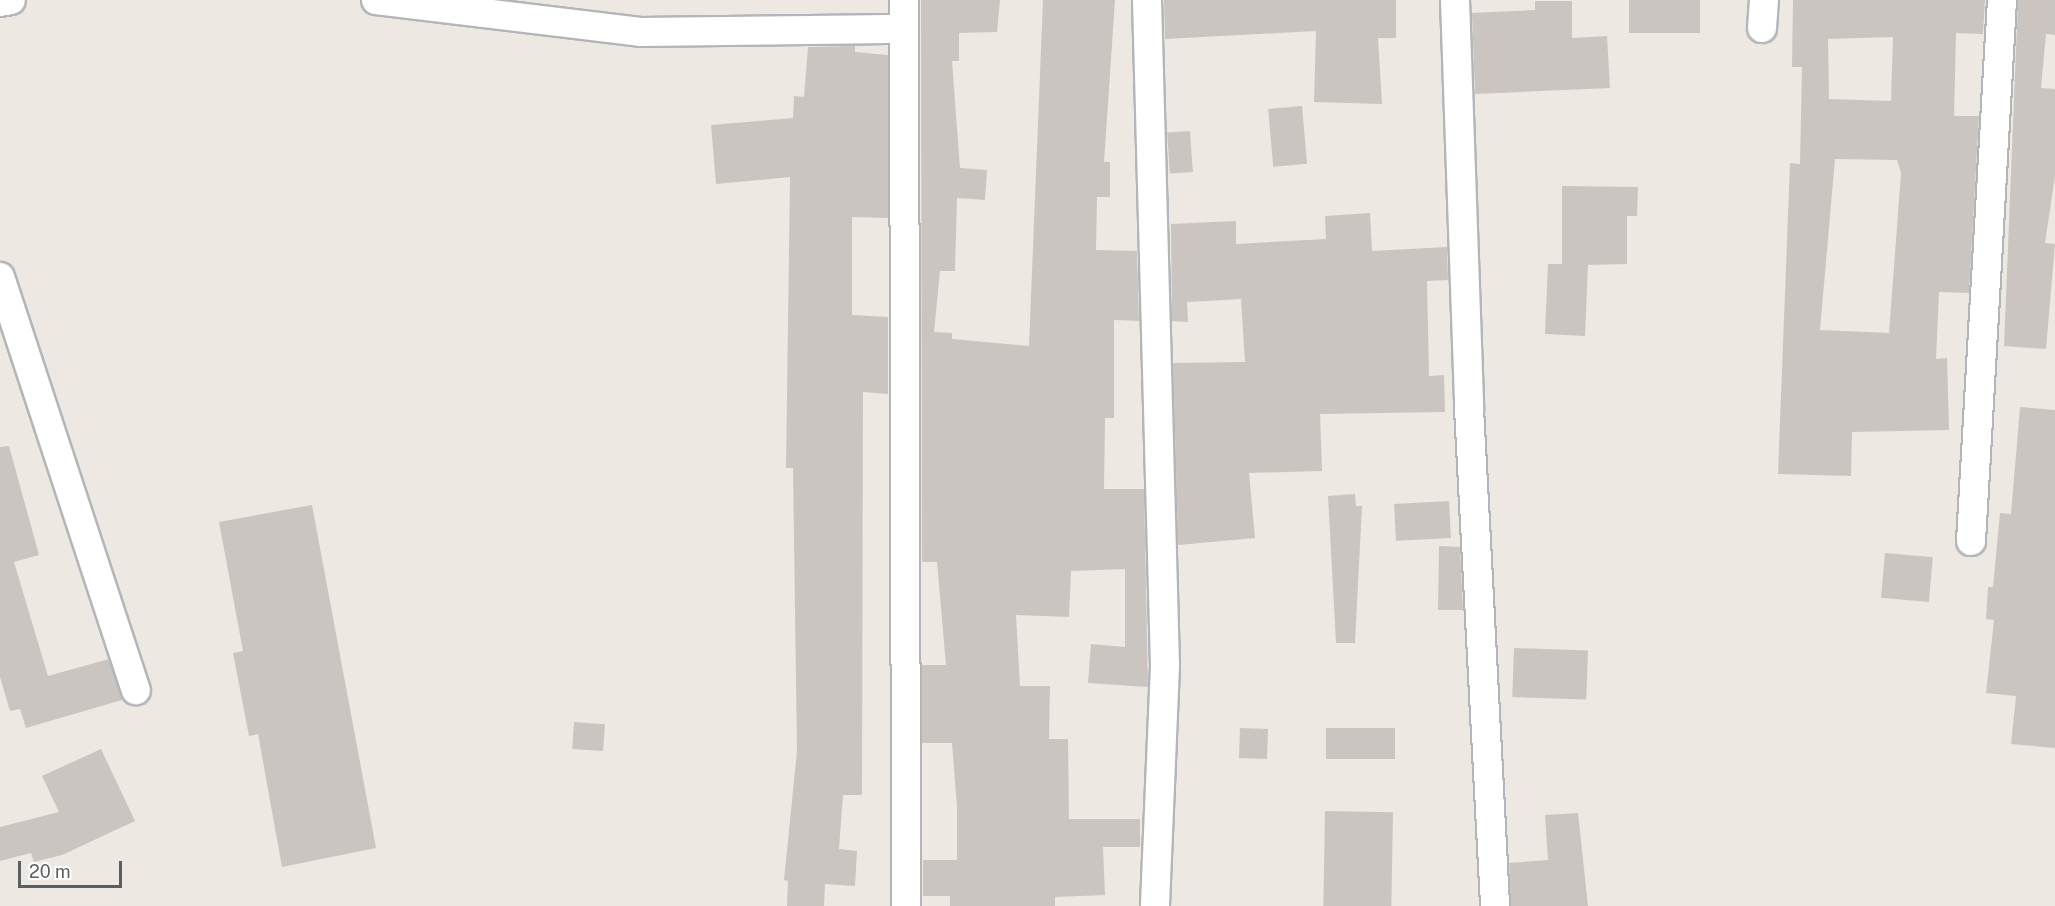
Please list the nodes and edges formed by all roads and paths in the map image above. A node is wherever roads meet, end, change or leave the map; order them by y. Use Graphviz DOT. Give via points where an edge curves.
graph roads {
  1 [pos="11,0"];
  2 [pos="376,0"];
  3 [pos="904,0"];
  4 [pos="1147,0"];
  5 [pos="1455,0"];
  6 [pos="1764,0"];
  7 [pos="2002,0"];
  8 [pos="0,2"];
  9 [pos="1762,28"];
  10 [pos="903,29"];
  11 [pos="0,277"];
  12 [pos="1971,541"];
  13 [pos="136,690"];
  14 [pos="906,906"];
  15 [pos="1155,906"];
  16 [pos="1495,906"];
  1 -- 8 [label="street"];
  2 -- 10 [label="street" via="640,32"];
  3 -- 10 [label="street"];
  4 -- 15 [label="street" via="1165,666"];
  5 -- 16 [label="street" via="1469,408"];
  6 -- 9 [label="street"];
  7 -- 12 [label="street"];
  10 -- 14 [label="street"];
  11 -- 13 [label="street"];
}
